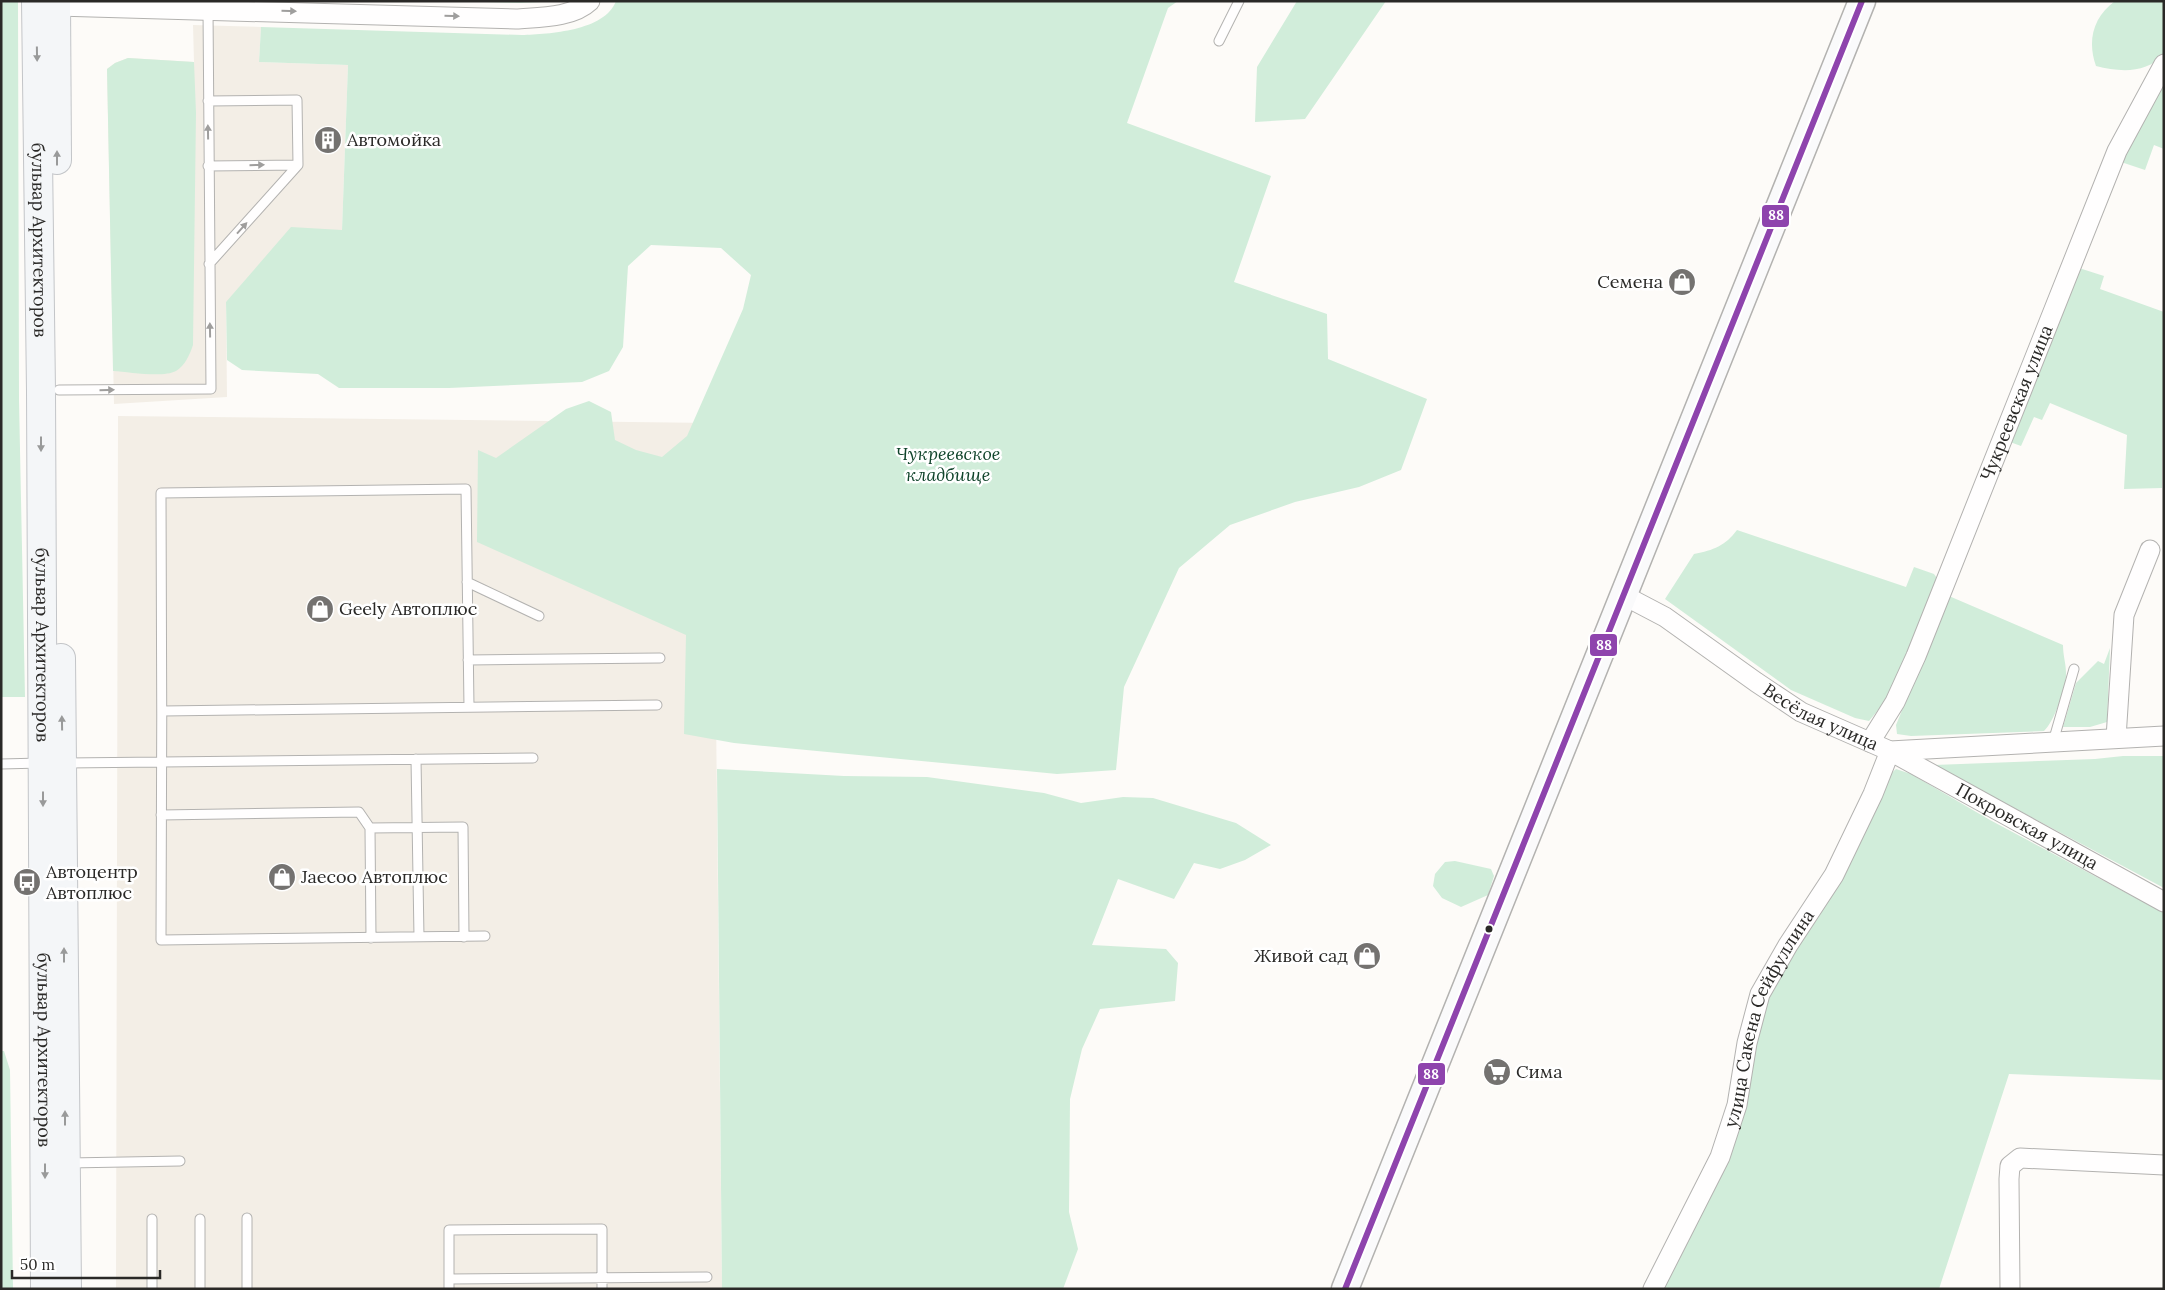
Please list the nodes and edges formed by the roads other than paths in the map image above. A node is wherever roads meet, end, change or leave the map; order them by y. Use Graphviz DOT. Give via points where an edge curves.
graph roads {
  1 [pos="590,1"];
  2 [pos="1239,1"];
  3 [pos="1862,1"];
  4 [pos="46,3"];
  5 [pos="222,7"];
  6 [pos="1219,41"];
  7 [pos="2164,64"];
  8 [pos="208,101"];
  9 [pos="298,164"];
  10 [pos="208,166"];
  11 [pos="209,264"];
  12 [pos="58,390"];
  13 [pos="2150,550"];
  14 [pos="467,582"];
  15 [pos="1625,596"];
  16 [pos="539,616"];
  17 [pos="660,658"];
  18 [pos="468,660"];
  19 [pos="2074,669"];
  20 [pos="657,705"];
  21 [pos="468,707"];
  22 [pos="163,711"];
  23 [pos="2164,736"];
  24 [pos="2116,738"];
  25 [pos="1870,742"];
  26 [pos="2053,742"];
  27 [pos="1890,751"];
  28 [pos="533,758"];
  29 [pos="416,759"];
  30 [pos="161,762"];
  31 [pos="52,763"];
  32 [pos="1,764"];
  33 [pos="161,816"];
  34 [pos="418,827"];
  35 [pos="370,828"];
  36 [pos="2164,902"];
  37 [pos="485,936"];
  38 [pos="418,937"];
  39 [pos="464,937"];
  40 [pos="371,938"];
  41 [pos="180,1161"];
  42 [pos="66,1163"];
  43 [pos="2164,1165"];
  44 [pos="247,1218"];
  45 [pos="152,1219"];
  46 [pos="200,1219"];
  47 [pos="706,1277"];
  48 [pos="602,1278"];
  49 [pos="449,1279"];
  50 [pos="45,1289"];
  51 [pos="67,1289"];
  52 [pos="152,1289"];
  53 [pos="200,1289"];
  54 [pos="247,1289"];
  55 [pos="449,1289"];
  56 [pos="602,1289"];
  57 [pos="1345,1289"];
  58 [pos="1653,1289"];
  59 [pos="2010,1289"];
  5 -- 1 [label="street, one-way" via="516,19 561,15"];
  2 -- 6 [label="lane"];
  3 -- 15 [label="main road"];
  4 -- 5 [label="street"];
  12 -- 4 [label="main road, бульвар Архитекторов, one-way"];
  4 -- 31 [label="main road, бульвар Архитекторов, one-way" via="40,262"];
  5 -- 8 [label="lane"];
  7 -- 25 [label="street, Чукреевская улица" via="2117,151 1916,656 1895,702"];
  8 -- 9 [label="lane" via="297,100"];
  10 -- 8 [label="lane, one-way"];
  10 -- 9 [label="lane, one-way"];
  11 -- 9 [label="lane, one-way"];
  10 -- 11 [label="lane"];
  12 -- 11 [label="lane, one-way" via="211,388"];
  31 -- 12 [label="main road, бульвар Архитекторов, one-way"];
  13 -- 24 [label="street" via="2124,615"];
  14 -- 16 [label="lane"];
  14 -- 18 [label="lane"];
  14 -- 22 [label="lane" via="466,489 161,493"];
  15 -- 25 [label="street, Весёлая улица" via="1665,617 1801,712"];
  15 -- 57 [label="main road"];
  17 -- 18 [label="lane"];
  18 -- 21 [label="lane"];
  19 -- 26 [label="lane"];
  20 -- 21 [label="lane"];
  21 -- 22 [label="lane"];
  22 -- 30 [label="lane"];
  23 -- 24 [label="street, Весёлая улица"];
  24 -- 26 [label="street, Весёлая улица"];
  25 -- 27 [label="street, Весёлая улица"];
  26 -- 27 [label="street, Весёлая улица"];
  27 -- 36 [label="street, Покровская улица"];
  27 -- 58 [label="street, улица Сакена Сейфуллина" via="1834,875 1760,994 1747,1043 1737,1105 1720,1157"];
  28 -- 29 [label="lane"];
  29 -- 30 [label="lane"];
  29 -- 34 [label="lane"];
  30 -- 31 [label="lane"];
  30 -- 33 [label="lane"];
  31 -- 32 [label="lane"];
  42 -- 31 [label="main road, бульвар Архитекторов, one-way"];
  31 -- 50 [label="main road, бульвар Архитекторов, one-way"];
  33 -- 35 [label="lane" via="360,812"];
  33 -- 40 [label="lane" via="161,940"];
  34 -- 35 [label="lane"];
  34 -- 38 [label="lane"];
  34 -- 39 [label="lane" via="463,827"];
  35 -- 40 [label="lane"];
  37 -- 39 [label="lane"];
  38 -- 39 [label="lane"];
  38 -- 40 [label="lane"];
  41 -- 42 [label="lane"];
  42 -- 51 [label="main road, бульвар Архитекторов"];
  43 -- 59 [label="street" via="2020,1158 2010,1166"];
  44 -- 54 [label="lane"];
  45 -- 52 [label="lane"];
  46 -- 53 [label="lane"];
  47 -- 48 [label="lane"];
  48 -- 49 [label="lane"];
  48 -- 49 [label="lane" via="602,1228 449,1230"];
  48 -- 56 [label="lane"];
  49 -- 55 [label="lane"];
}
